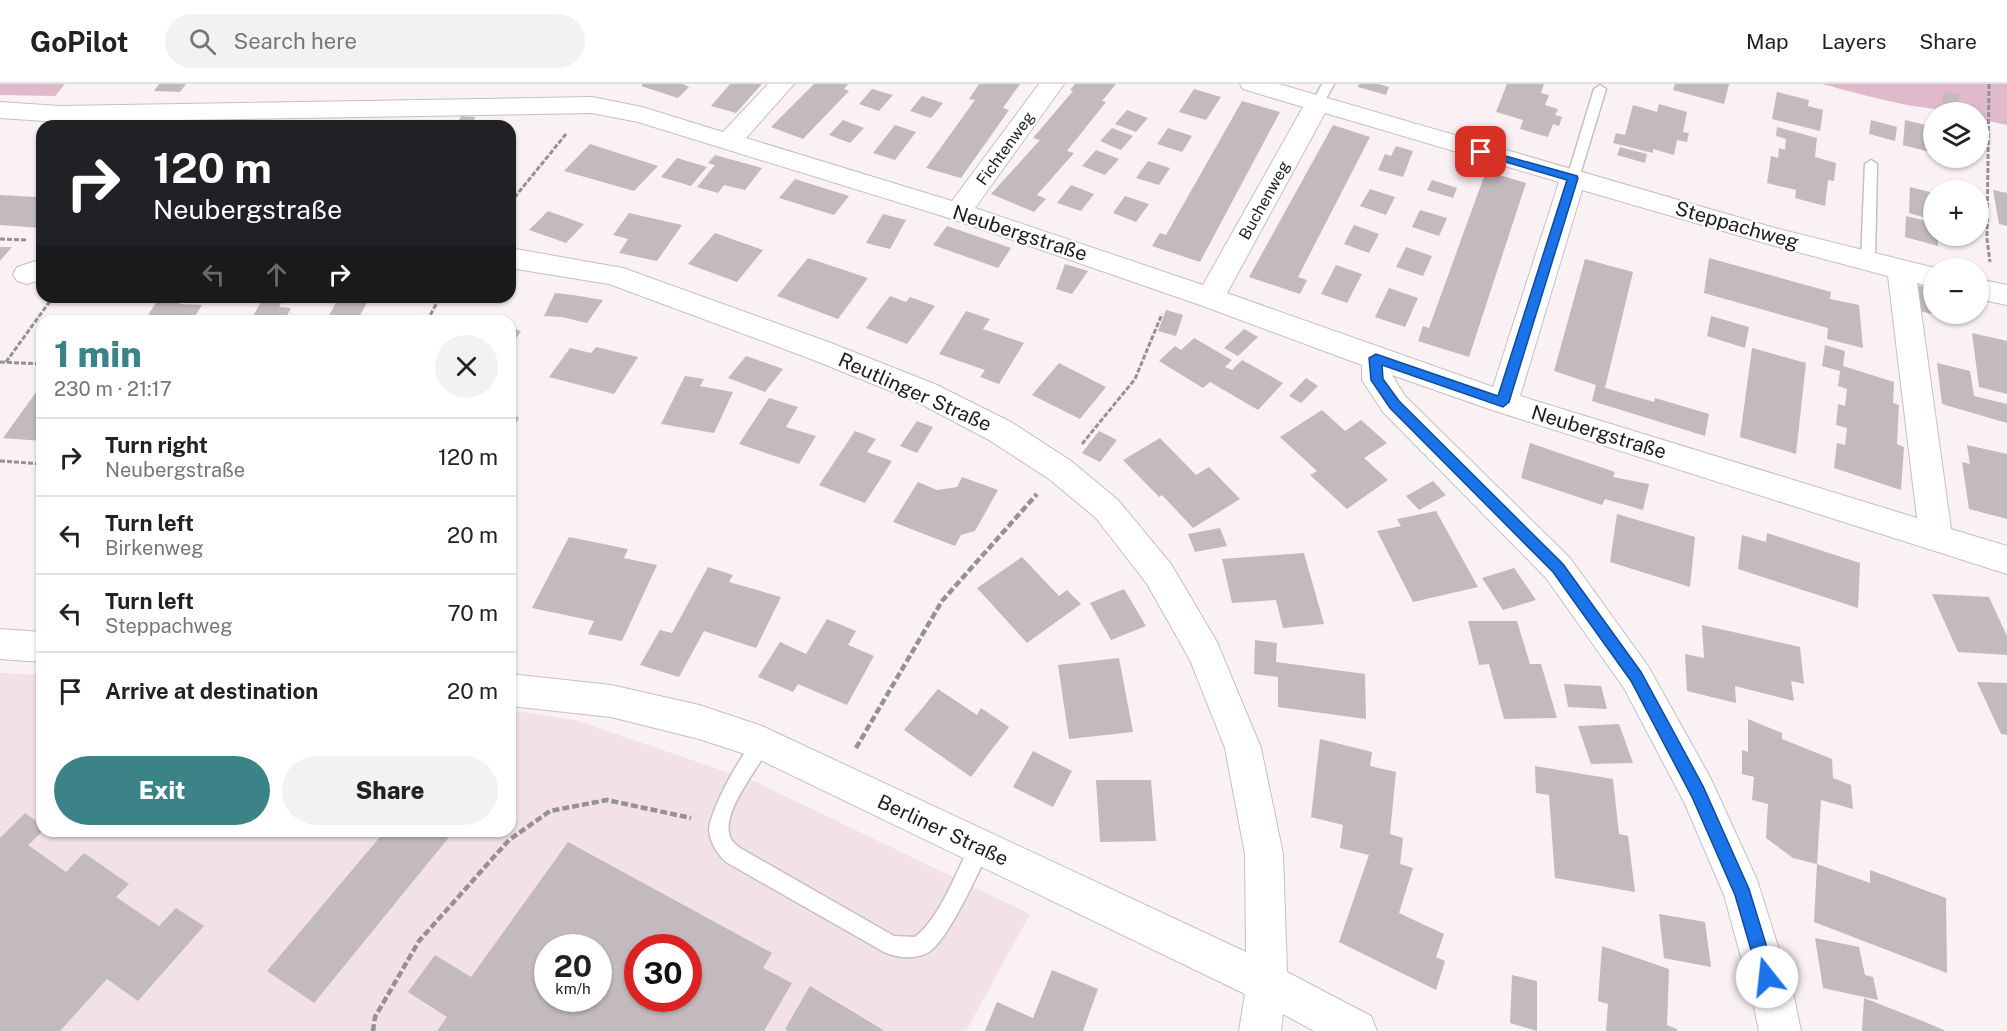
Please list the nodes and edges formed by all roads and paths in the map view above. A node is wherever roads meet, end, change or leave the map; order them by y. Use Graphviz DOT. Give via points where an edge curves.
graph roads {
  1 [pos="782,84"];
  2 [pos="1052,84"];
  3 [pos="1252,84"];
  4 [pos="1989,84"];
  5 [pos="1600,89"];
  6 [pos="1323,94"];
  7 [pos="597,98"];
  8 [pos="0,110"];
  9 [pos="728,142"];
  10 [pos="1870,164"];
  11 [pos="1573,178"];
  12 [pos="516,197"];
  13 [pos="958,212"];
  14 [pos="0,239"];
  15 [pos="33,241"];
  16 [pos="516,259"];
  17 [pos="1868,262"];
  18 [pos="1901,271"];
  19 [pos="1923,276"];
  20 [pos="1174,285"];
  21 [pos="1993,292"];
  22 [pos="1209,298"];
  23 [pos="36,321"];
  24 [pos="1376,358"];
  25 [pos="0,362"];
  26 [pos="6,362"];
  27 [pos="36,364"];
  28 [pos="1503,402"];
  29 [pos="0,461"];
  30 [pos="36,464"];
  31 [pos="1060,470"];
  32 [pos="1936,537"];
  33 [pos="2007,560"];
  34 [pos="0,644"];
  35 [pos="36,647"];
  36 [pos="516,691"];
  37 [pos="762,743"];
  38 [pos="837,780"];
  39 [pos="718,824"];
  40 [pos="516,834"];
  41 [pos="512,837"];
  42 [pos="980,847"];
  43 [pos="1267,983"];
  44 [pos="373,1031"];
  45 [pos="1260,1031"];
  46 [pos="1356,1031"];
  47 [pos="1780,1031"];
  1 -- 9 [label="street"];
  2 -- 13 [label="street, Fichtenweg"];
  3 -- 6 [label="street, Steppachweg"];
  4 -- 21 [label="path" via="1987,239"];
  5 -- 11 [label="lane"];
  6 -- 11 [label="street, Steppachweg"];
  6 -- 22 [label="street, Buchenweg"];
  7 -- 8 [label="street, Neubergstraße" via="60,114"];
  7 -- 9 [label="street, Neubergstraße"];
  7 -- 12 [label="path"];
  9 -- 13 [label="street, Neubergstraße"];
  10 -- 17 [label="lane"];
  11 -- 17 [label="street, Steppachweg"];
  11 -- 28 [label="street"];
  13 -- 20 [label="street, Neubergstraße"];
  14 -- 15 [label="path"];
  16 -- 31 [label="street, Reutlinger Straße" via="613,275 821,351 926,393 999,430"];
  17 -- 18 [label="street, Steppachweg"];
  18 -- 19 [label="street, Steppachweg"];
  18 -- 32 [label="street"];
  20 -- 22 [label="street, Neubergstraße"];
  20 -- 31 [label="path" via="1135,379"];
  22 -- 24 [label="street, Neubergstraße"];
  23 -- 26 [label="path"];
  24 -- 28 [label="street, Neubergstraße"];
  24 -- 47 [label="street" via="1377,380 1394,404 1558,568 1636,677 1698,792 1743,894"];
  25 -- 26 [label="path"];
  26 -- 27 [label="path"];
  28 -- 32 [label="street, Neubergstraße"];
  29 -- 30 [label="path"];
  31 -- 38 [label="path" via="942,601"];
  31 -- 43 [label="street, Reutlinger Straße" via="1107,509 1159,574 1206,653 1243,748 1264,854"];
  32 -- 33 [label="street, Neubergstraße"];
  34 -- 35 [label="street"];
  36 -- 37 [label="street, Berliner Straße" via="610,701 699,722"];
  37 -- 38 [label="street, Berliner Straße"];
  37 -- 39 [label="lane"];
  38 -- 42 [label="street, Berliner Straße"];
  39 -- 40 [label="path" via="607,800 550,811"];
  39 -- 42 [label="lane" via="723,846 733,855 891,945 908,948 923,944 936,929"];
  41 -- 44 [label="path" via="419,941 375,1017"];
  42 -- 43 [label="street, Berliner Straße"];
  43 -- 45 [label="street, Reutlinger Straße"];
  43 -- 46 [label="street, Berliner Straße"];
}
